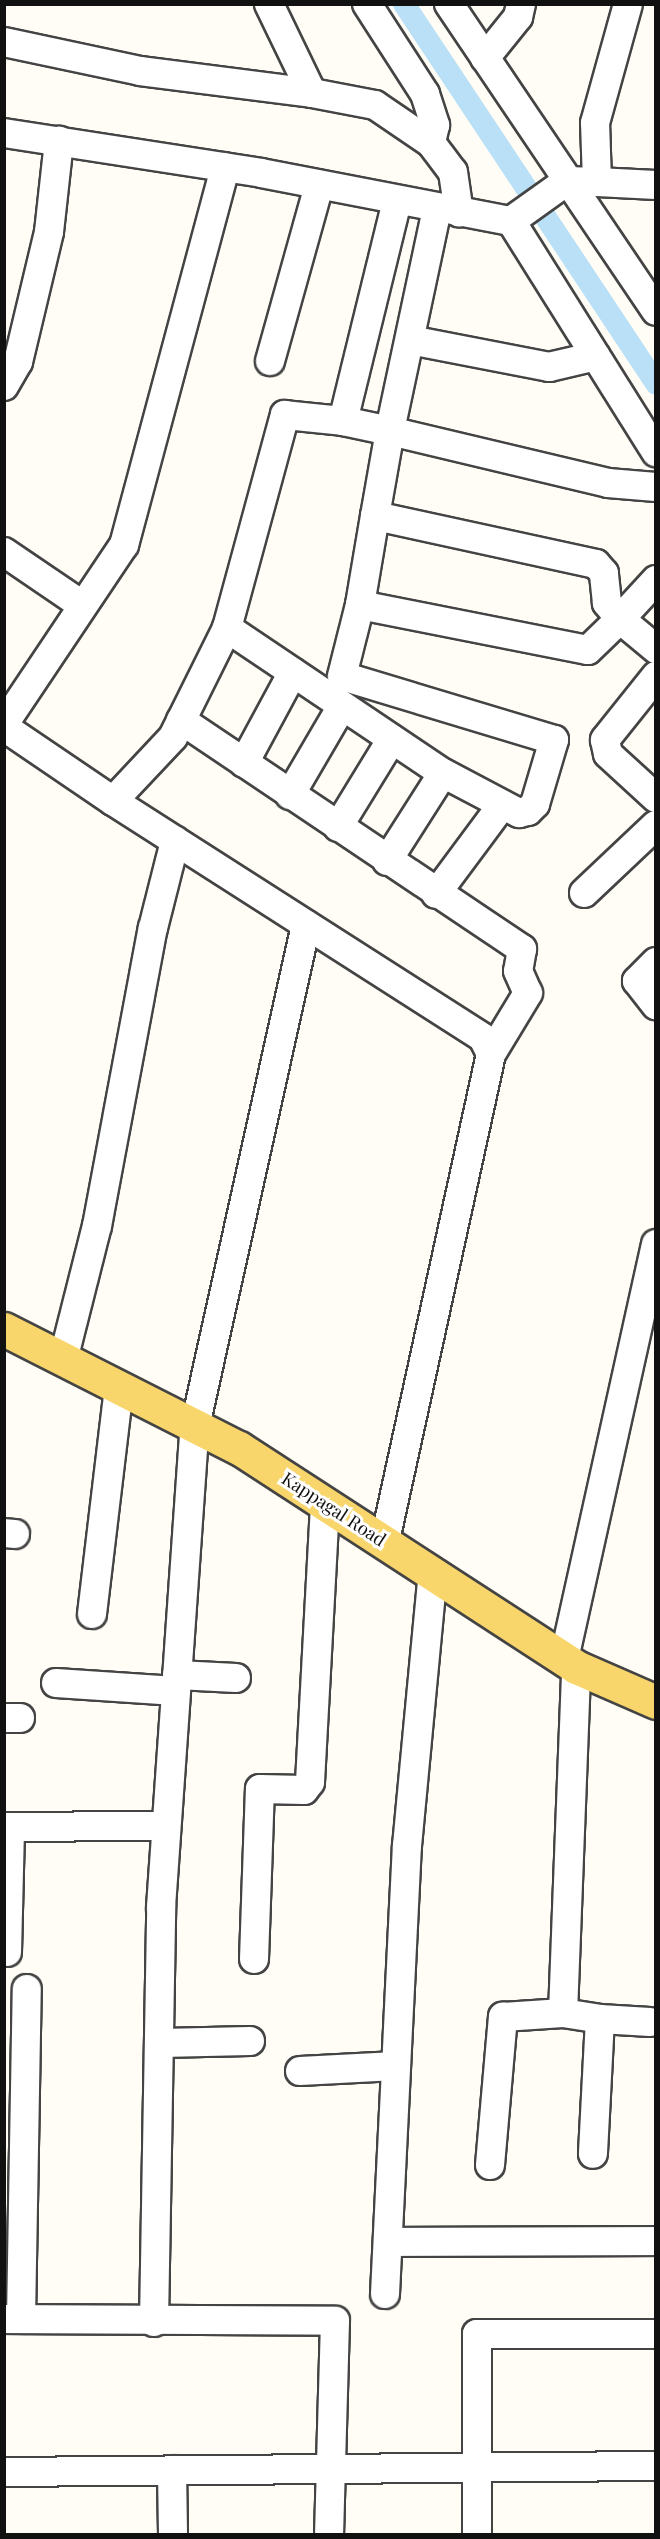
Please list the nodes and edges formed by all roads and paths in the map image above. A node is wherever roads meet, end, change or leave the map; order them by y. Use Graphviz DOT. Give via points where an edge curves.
graph roads {
  1 [pos="269,4"];
  2 [pos="367,4"];
  3 [pos="449,4"];
  4 [pos="521,4"];
  5 [pos="628,4"];
  6 [pos="4,42"];
  7 [pos="485,58"];
  8 [pos="312,93"];
  9 [pos="4,133"];
  10 [pos="59,141"];
  11 [pos="431,144"];
  12 [pos="225,167"];
  13 [pos="567,181"];
  14 [pos="597,183"];
  15 [pos="319,185"];
  16 [pos="656,185"];
  17 [pos="398,201"];
  18 [pos="448,211"];
  19 [pos="511,221"];
  20 [pos="656,311"];
  21 [pos="410,340"];
  22 [pos="596,356"];
  23 [pos="270,361"];
  24 [pos="4,386"];
  25 [pos="343,421"];
  26 [pos="390,431"];
  27 [pos="656,452"];
  28 [pos="656,487"];
  29 [pos="375,516"];
  30 [pos="4,552"];
  31 [pos="656,579"];
  32 [pos="82,605"];
  33 [pos="360,605"];
  34 [pos="620,619"];
  35 [pos="227,628"];
  36 [pos="656,649"];
  37 [pos="293,672"];
  38 [pos="656,676"];
  39 [pos="339,694"];
  40 [pos="181,720"];
  41 [pos="4,725"];
  42 [pos="392,739"];
  43 [pos="244,763"];
  44 [pos="443,773"];
  45 [pos="290,795"];
  46 [pos="656,798"];
  47 [pos="113,801"];
  48 [pos="502,806"];
  49 [pos="656,825"];
  50 [pos="338,827"];
  51 [pos="175,841"];
  52 [pos="387,861"];
  53 [pos="584,892"];
  54 [pos="436,894"];
  55 [pos="306,925"];
  56 [pos="656,962"];
  57 [pos="656,1005"];
  58 [pos="491,1054"];
  59 [pos="656,1244"];
  60 [pos="4,1329"];
  61 [pos="63,1360"];
  62 [pos="119,1388"];
  63 [pos="195,1426"];
  64 [pos="325,1503"];
  65 [pos="385,1542"];
  66 [pos="433,1573"];
  67 [pos="92,1614"];
  68 [pos="570,1663"];
  69 [pos="236,1678"];
  70 [pos="56,1683"];
  71 [pos="176,1683"];
  72 [pos="656,1702"];
  73 [pos="166,1826"];
  74 [pos="7,1827"];
  75 [pos="7,1952"];
  76 [pos="254,1959"];
  77 [pos="27,1989"];
  78 [pos="563,2013"];
  79 [pos="600,2019"];
  80 [pos="650,2022"];
  81 [pos="250,2041"];
  82 [pos="161,2043"];
  83 [pos="396,2067"];
  84 [pos="300,2071"];
  85 [pos="15,2078"];
  86 [pos="593,2154"];
  87 [pos="490,2165"];
  88 [pos="14,2175"];
  89 [pos="656,2241"];
  90 [pos="388,2242"];
  91 [pos="385,2294"];
  92 [pos="13,2319"];
  93 [pos="154,2322"];
  94 [pos="656,2334"];
  95 [pos="656,2466"];
  96 [pos="332,2468"];
  97 [pos="172,2470"];
  98 [pos="477,2470"];
  99 [pos="4,2472"];
  100 [pos="173,2535"];
  101 [pos="329,2535"];
  102 [pos="477,2535"];
  1 -- 8 [label="street"];
  2 -- 11 [label="street" via="425,94 435,125"];
  3 -- 7 [label="street"];
  4 -- 7 [label="street" via="518,17"];
  5 -- 14 [label="street" via="595,123"];
  6 -- 8 [label="street" via="140,71"];
  7 -- 13 [label="street"];
  8 -- 11 [label="street" via="375,105"];
  9 -- 10 [label="street"];
  10 -- 12 [label="street"];
  10 -- 24 [label="street" via="49,232 18,362"];
  11 -- 18 [label="street" via="453,172"];
  12 -- 15 [label="street"];
  12 -- 32 [label="street" via="124,545"];
  13 -- 14 [label="street"];
  13 -- 19 [label="street"];
  13 -- 20 [label="street"];
  14 -- 16 [label="street"];
  15 -- 17 [label="street"];
  15 -- 23 [label="street"];
  17 -- 18 [label="street"];
  17 -- 25 [label="street"];
  18 -- 19 [label="street"];
  18 -- 21 [label="street"];
  19 -- 22 [label="street"];
  21 -- 22 [label="street" via="549,366"];
  21 -- 26 [label="street"];
  22 -- 27 [label="street"];
  25 -- 26 [label="street"];
  25 -- 35 [label="street" via="285,415"];
  26 -- 28 [label="street" via="608,483"];
  26 -- 29 [label="street"];
  29 -- 33 [label="street"];
  29 -- 34 [label="street" via="596,564 604,573 607,603"];
  30 -- 32 [label="street"];
  31 -- 34 [label="street"];
  32 -- 41 [label="street"];
  33 -- 34 [label="street" via="588,650"];
  33 -- 39 [label="street"];
  34 -- 36 [label="street"];
  35 -- 37 [label="street"];
  35 -- 40 [label="street"];
  37 -- 39 [label="street"];
  37 -- 43 [label="street"];
  38 -- 46 [label="street" via="605,740 608,754"];
  39 -- 42 [label="street"];
  39 -- 45 [label="street"];
  39 -- 48 [label="street" via="554,740 535,804 519,813"];
  40 -- 43 [label="street"];
  40 -- 47 [label="street" via="173,737"];
  41 -- 47 [label="street"];
  42 -- 44 [label="street"];
  42 -- 50 [label="street"];
  43 -- 45 [label="street"];
  44 -- 48 [label="street"];
  44 -- 52 [label="street"];
  45 -- 50 [label="street"];
  47 -- 51 [label="street"];
  48 -- 54 [label="street"];
  49 -- 53 [label="street"];
  50 -- 52 [label="street"];
  51 -- 55 [label="street"];
  51 -- 61 [label="street" via="153,928 97,1226"];
  52 -- 54 [label="street"];
  54 -- 58 [label="street" via="522,950 518,970 528,993"];
  55 -- 58 [label="street" via="483,1038"];
  55 -- 63 [label="street"];
  56 -- 57 [label="street" via="638,981"];
  58 -- 65 [label="street"];
  59 -- 68 [label="street"];
  60 -- 61 [label="main road, Kappagal Road"];
  61 -- 62 [label="main road, Kappagal Road"];
  62 -- 63 [label="main road, Kappagal Road"];
  62 -- 67 [label="street"];
  63 -- 64 [label="main road, Kappagal Road"];
  63 -- 71 [label="street"];
  64 -- 65 [label="main road, Kappagal Road"];
  64 -- 76 [label="street" via="310,1782 304,1790 270,1785 260,1789 256,1799"];
  65 -- 66 [label="main road, Kappagal Road"];
  66 -- 68 [label="main road, Kappagal Road"];
  66 -- 83 [label="street" via="407,1846"];
  68 -- 72 [label="main road, Kappagal Road"];
  68 -- 78 [label="street"];
  69 -- 71 [label="street"];
  70 -- 71 [label="street"];
  71 -- 73 [label="street"];
  73 -- 74 [label="street"];
  73 -- 82 [label="street"];
  74 -- 75 [label="street"];
  77 -- 85 [label="street"];
  78 -- 79 [label="street"];
  78 -- 87 [label="street" via="503,2017"];
  79 -- 80 [label="street"];
  79 -- 86 [label="street"];
  81 -- 82 [label="street"];
  82 -- 93 [label="street"];
  83 -- 84 [label="street"];
  83 -- 90 [label="street"];
  85 -- 88 [label="street"];
  88 -- 92 [label="street"];
  89 -- 90 [label="street"];
  90 -- 91 [label="street"];
  92 -- 93 [label="street"];
  93 -- 96 [label="street" via="335,2321"];
  94 -- 98 [label="street" via="477,2334"];
  95 -- 98 [label="street"];
  96 -- 97 [label="street"];
  96 -- 98 [label="street"];
  96 -- 101 [label="street"];
  97 -- 99 [label="street"];
  97 -- 100 [label="street"];
  98 -- 102 [label="street"];
}
